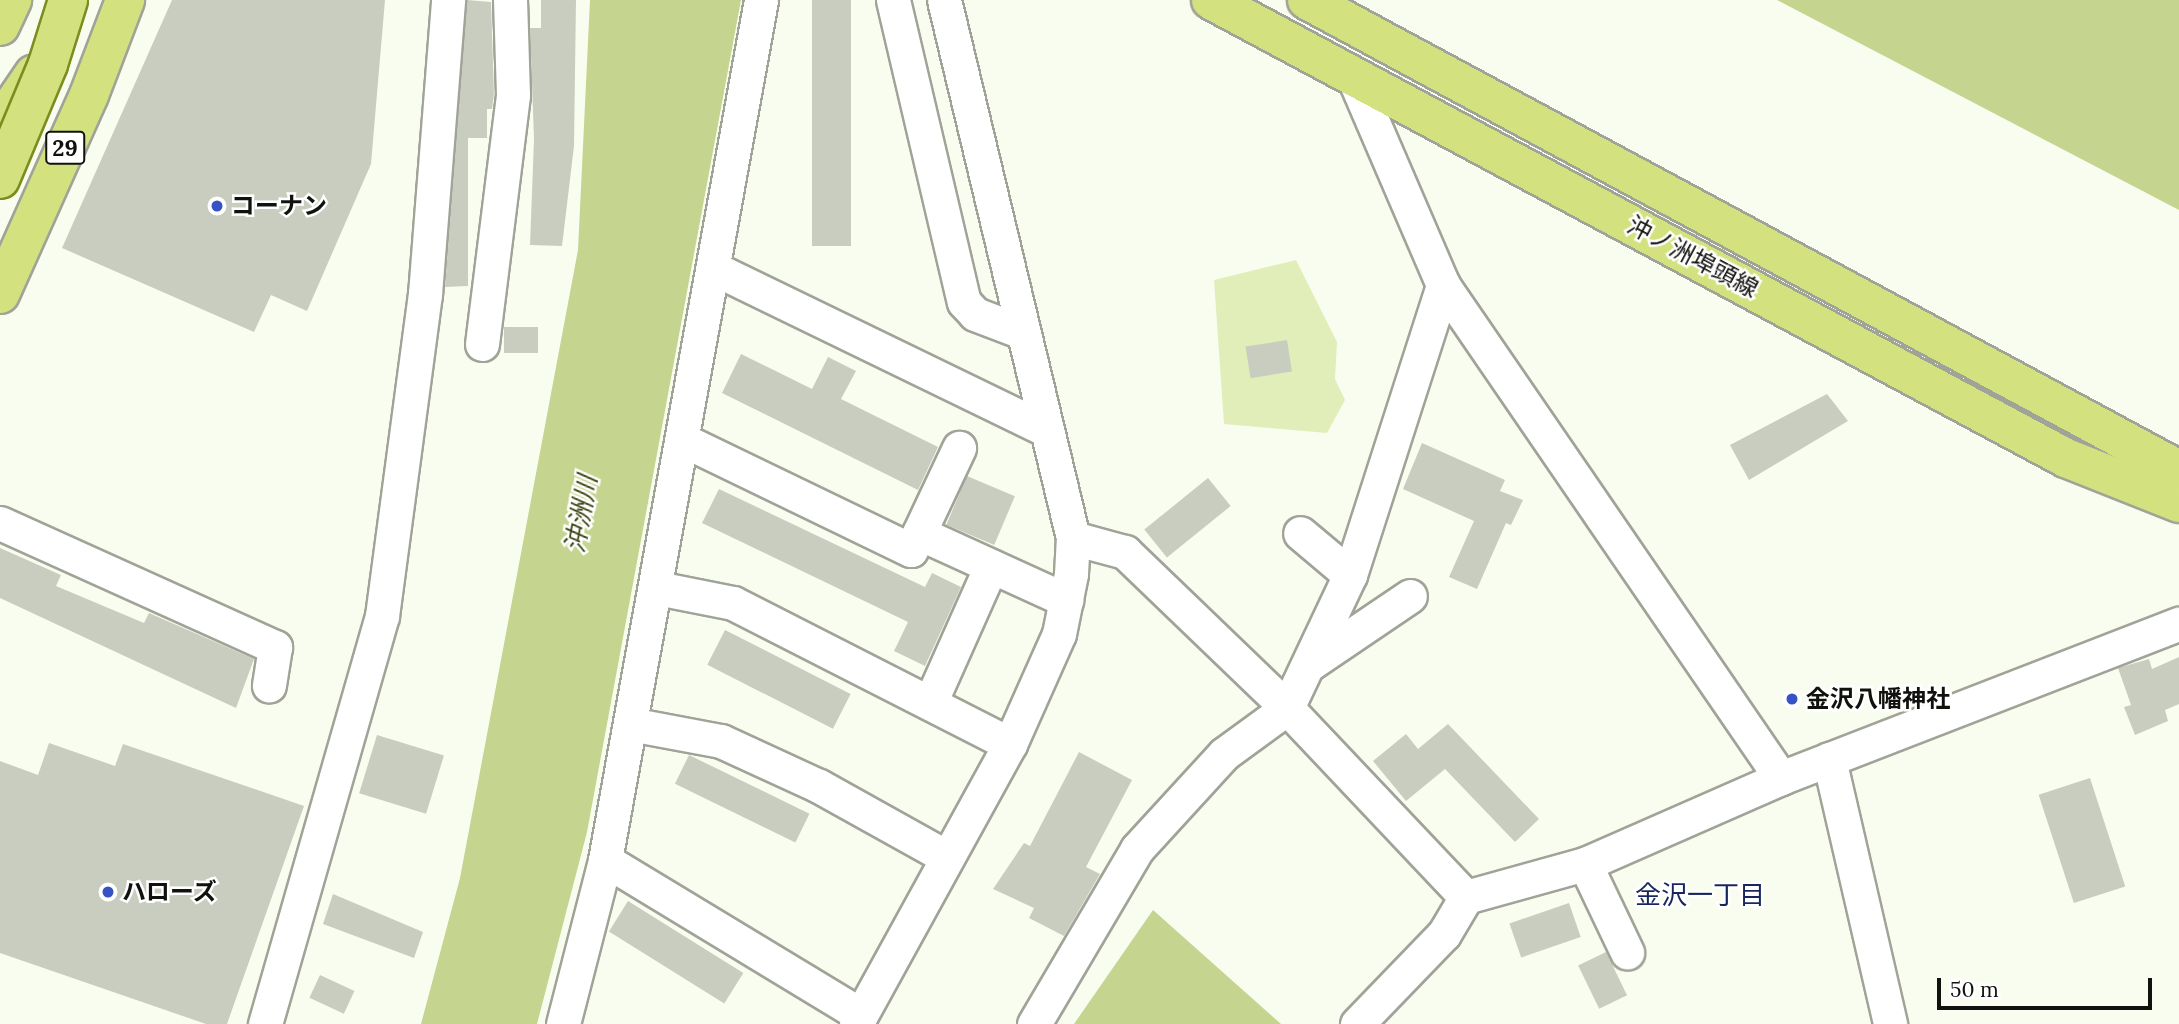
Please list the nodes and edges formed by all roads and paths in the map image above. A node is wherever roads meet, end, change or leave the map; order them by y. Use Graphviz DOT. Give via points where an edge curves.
graph roads {
  1 [pos="12,0"];
  2 [pos="68,0"];
  3 [pos="84,0"];
  4 [pos="125,0"];
  5 [pos="448,0"];
  6 [pos="510,0"];
  7 [pos="761,0"];
  8 [pos="893,0"];
  9 [pos="944,0"];
  10 [pos="1211,0"];
  11 [pos="1307,0"];
  12 [pos="0,26"];
  13 [pos="1353,76"];
  14 [pos="0,124"];
  15 [pos="0,179"];
  16 [pos="713,268"];
  17 [pos="1443,285"];
  18 [pos="0,294"];
  19 [pos="1022,332"];
  20 [pos="482,344"];
  21 [pos="1045,429"];
  22 [pos="683,440"];
  23 [pos="959,448"];
  24 [pos="2179,470"];
  25 [pos="2179,503"];
  26 [pos="0,523"];
  27 [pos="1300,533"];
  28 [pos="1073,537"];
  29 [pos="915,542"];
  30 [pos="991,566"];
  31 [pos="1350,575"];
  32 [pos="657,588"];
  33 [pos="1410,596"];
  34 [pos="1066,600"];
  35 [pos="2179,624"];
  36 [pos="1307,666"];
  37 [pos="269,686"];
  38 [pos="930,703"];
  39 [pos="1287,708"];
  40 [pos="630,724"];
  41 [pos="1010,744"];
  42 [pos="1829,759"];
  43 [pos="1781,778"];
  44 [pos="945,856"];
  45 [pos="605,860"];
  46 [pos="1585,864"];
  47 [pos="1465,897"];
  48 [pos="1627,952"];
  49 [pos="858,1019"];
  50 [pos="571,1020"];
  51 [pos="265,1024"];
  52 [pos="1034,1024"];
  53 [pos="1357,1024"];
  54 [pos="1890,1024"];
  1 -- 12 [label="main road"];
  2 -- 15 [label="main road, 29, bridge" via="48,64"];
  3 -- 14 [label="main road"];
  4 -- 18 [label="main road, 29" via="89,95"];
  5 -- 51 [label="street" via="425,294 382,616"];
  6 -- 20 [label="street" via="513,95"];
  7 -- 16 [label="street"];
  8 -- 19 [label="street" via="964,302 975,314"];
  9 -- 19 [label="street"];
  10 -- 13 [label="main road, 沖ノ洲埠頭線"];
  11 -- 24 [label="main road, 沖ノ洲埠頭線"];
  13 -- 17 [label="street"];
  13 -- 25 [label="main road, 沖ノ洲埠頭線" via="2066,458"];
  16 -- 21 [label="street"];
  16 -- 22 [label="street"];
  17 -- 31 [label="street"];
  17 -- 43 [label="street"];
  19 -- 21 [label="street"];
  21 -- 28 [label="street"];
  22 -- 29 [label="street"];
  22 -- 32 [label="street"];
  23 -- 29 [label="street"];
  26 -- 37 [label="street" via="275,647"];
  27 -- 31 [label="street"];
  28 -- 34 [label="street"];
  28 -- 39 [label="street" via="1125,552"];
  29 -- 30 [label="street"];
  30 -- 34 [label="street"];
  30 -- 38 [label="street"];
  31 -- 36 [label="street"];
  32 -- 38 [label="street" via="733,603"];
  32 -- 40 [label="street"];
  33 -- 36 [label="street"];
  34 -- 41 [label="street" via="1048,662"];
  35 -- 42 [label="street"];
  36 -- 39 [label="street"];
  38 -- 41 [label="street"];
  39 -- 47 [label="street"];
  39 -- 52 [label="street" via="1224,754 1137,849"];
  40 -- 44 [label="street" via="722,741 820,786"];
  40 -- 45 [label="street"];
  41 -- 44 [label="street"];
  42 -- 43 [label="street"];
  42 -- 54 [label="street"];
  43 -- 46 [label="street"];
  44 -- 49 [label="street"];
  45 -- 49 [label="street"];
  45 -- 50 [label="street"];
  46 -- 47 [label="street"];
  46 -- 48 [label="street"];
  47 -- 53 [label="street" via="1444,934"];
}
